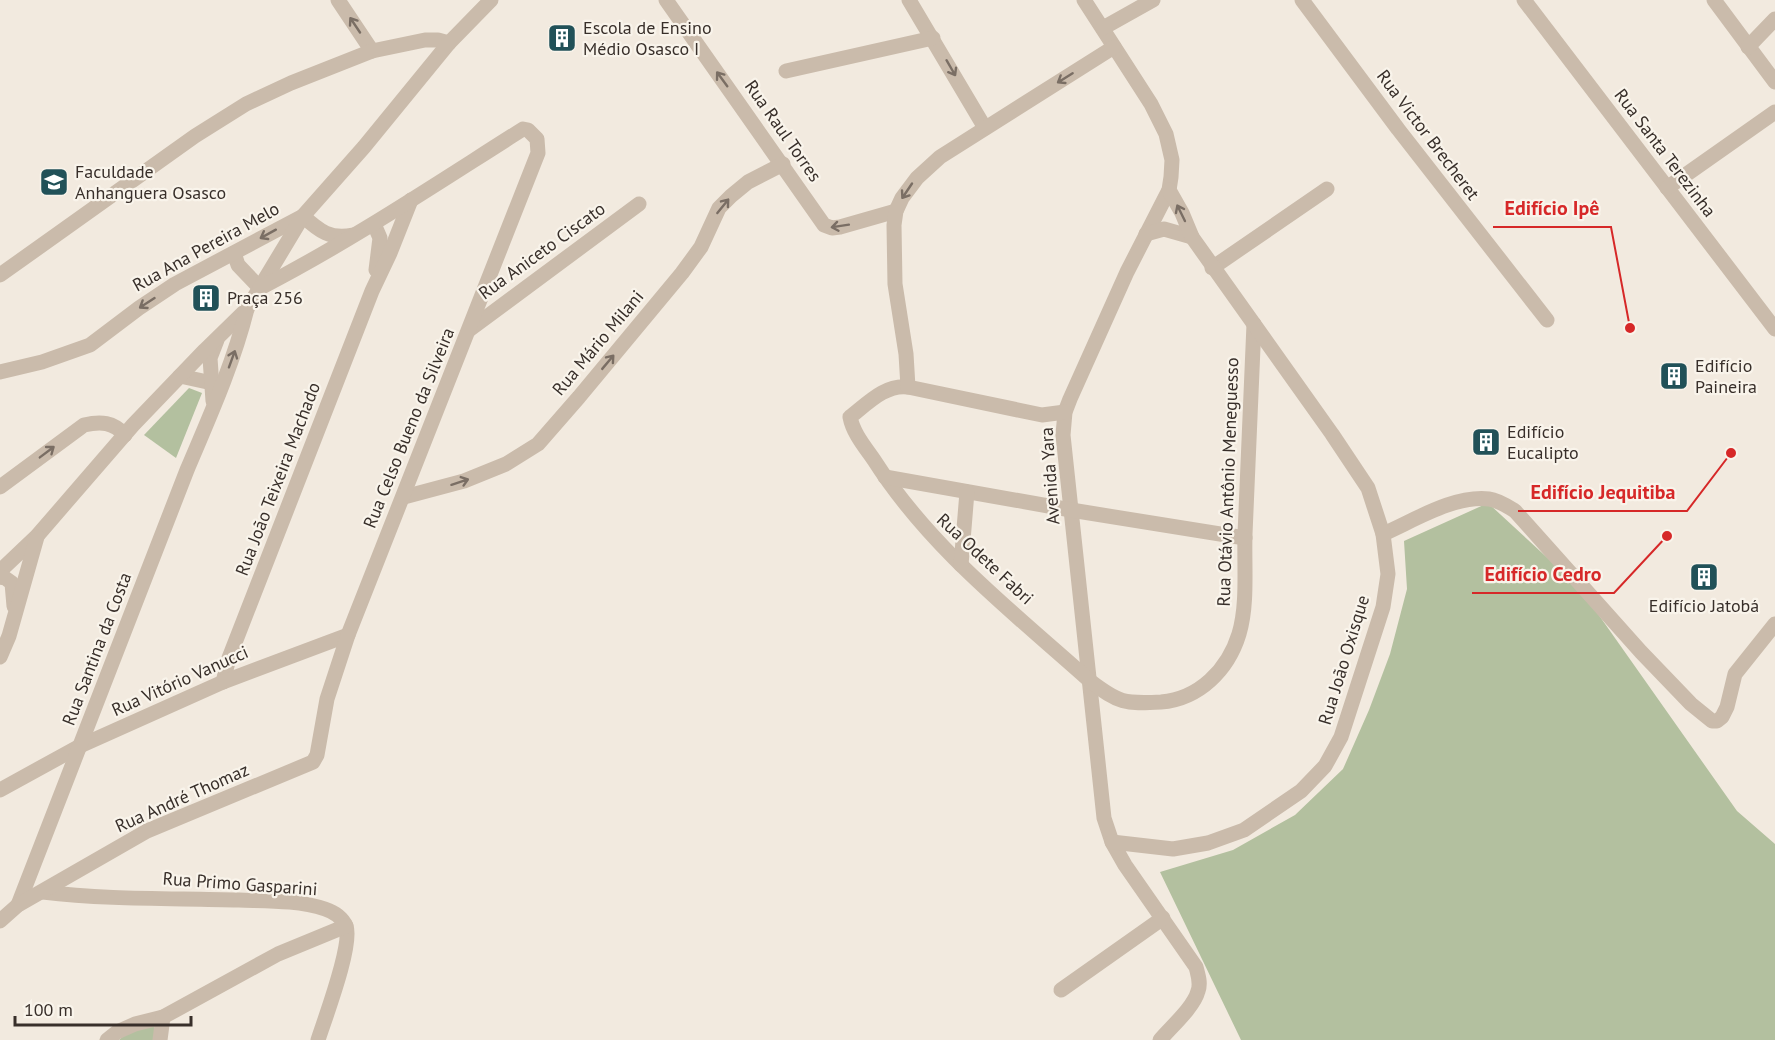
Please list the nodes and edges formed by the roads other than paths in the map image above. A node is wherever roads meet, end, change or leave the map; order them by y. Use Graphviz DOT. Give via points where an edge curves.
graph roads {
  1 [pos="338,0"];
  2 [pos="491,0"];
  3 [pos="666,0"];
  4 [pos="909,0"];
  5 [pos="1084,0"];
  6 [pos="1153,0"];
  7 [pos="1302,0"];
  8 [pos="1524,0"];
  9 [pos="1714,0"];
  10 [pos="1775,19"];
  11 [pos="1103,28"];
  12 [pos="933,38"];
  13 [pos="448,43"];
  14 [pos="1114,47"];
  15 [pos="1749,47"];
  16 [pos="372,51"];
  17 [pos="786,71"];
  18 [pos="1775,82"];
  19 [pos="1775,112"];
  20 [pos="985,128"];
  21 [pos="783,164"];
  22 [pos="1667,188"];
  23 [pos="1328,189"];
  24 [pos="1169,190"];
  25 [pos="411,200"];
  26 [pos="639,204"];
  27 [pos="896,211"];
  28 [pos="303,216"];
  29 [pos="374,224"];
  30 [pos="326,234"];
  31 [pos="359,234"];
  32 [pos="1146,234"];
  33 [pos="1192,237"];
  34 [pos="234,253"];
  35 [pos="316,259"];
  36 [pos="1212,268"];
  37 [pos="0,275"];
  38 [pos="260,288"];
  39 [pos="372,291"];
  40 [pos="247,309"];
  41 [pos="1547,320"];
  42 [pos="1254,324"];
  43 [pos="1775,329"];
  44 [pos="469,330"];
  45 [pos="219,336"];
  46 [pos="0,372"];
  47 [pos="180,376"];
  48 [pos="212,383"];
  49 [pos="908,387"];
  50 [pos="214,407"];
  51 [pos="1065,412"];
  52 [pos="1042,415"];
  53 [pos="124,435"];
  54 [pos="1063,435"];
  55 [pos="885,477"];
  56 [pos="0,487"];
  57 [pos="966,492"];
  58 [pos="404,497"];
  59 [pos="1071,510"];
  60 [pos="1383,534"];
  61 [pos="37,536"];
  62 [pos="1245,538"];
  63 [pos="961,566"];
  64 [pos="0,571"];
  65 [pos="0,578"];
  66 [pos="1775,624"];
  67 [pos="348,635"];
  68 [pos="9,636"];
  69 [pos="0,657"];
  70 [pos="1090,681"];
  71 [pos="223,682"];
  72 [pos="80,746"];
  73 [pos="318,751"];
  74 [pos="0,790"];
  75 [pos="1112,842"];
  76 [pos="43,892"];
  77 [pos="18,905"];
  78 [pos="1163,918"];
  79 [pos="0,921"];
  80 [pos="346,926"];
  81 [pos="1061,990"];
  82 [pos="163,1017"];
  83 [pos="107,1040"];
  84 [pos="160,1040"];
  85 [pos="318,1040"];
  86 [pos="1160,1040"];
  16 -- 1 [label="street, one-way"];
  2 -- 13 [label="street"];
  21 -- 3 [label="street, Rua Raul Torres, one-way"];
  4 -- 12 [label="street"];
  5 -- 11 [label="street, Avenida Yara"];
  6 -- 11 [label="street"];
  7 -- 41 [label="street, Rua Victor Brecheret"];
  8 -- 22 [label="street, Rua Santa Terezinha"];
  9 -- 15 [label="street"];
  10 -- 15 [label="street"];
  11 -- 14 [label="street, Avenida Yara"];
  12 -- 17 [label="street"];
  12 -- 20 [label="street, one-way"];
  13 -- 16 [label="street" via="425,40"];
  13 -- 28 [label="street"];
  14 -- 20 [label="street, one-way"];
  14 -- 24 [label="street, Avenida Yara" via="1166,134 1172,160"];
  15 -- 18 [label="street"];
  16 -- 37 [label="street" via="291,83 230,113"];
  19 -- 22 [label="street"];
  20 -- 27 [label="street, one-way" via="940,157 917,178"];
  27 -- 21 [label="street, Rua Raul Torres, one-way" via="828,227"];
  58 -- 21 [label="street, Rua Mário Milani, one-way" via="506,465 538,444 682,273 701,247 719,208 748,182"];
  22 -- 43 [label="street, Rua Santa Terezinha"];
  23 -- 36 [label="street"];
  24 -- 32 [label="street, Avenida Yara"];
  33 -- 24 [label="street, Rua João Oxisque, one-way"];
  25 -- 29 [label="street"];
  25 -- 39 [label="street, Rua João Teixeira Machado"];
  25 -- 44 [label="street, Rua Celso Bueno da Silveira" via="523,129 537,138 538,153"];
  26 -- 44 [label="street, Rua Aniceto Ciscato"];
  27 -- 49 [label="street" via="895,284"];
  28 -- 30 [label="street"];
  28 -- 34 [label="street, Rua Ana Pereira Melo, one-way"];
  28 -- 38 [label="street"];
  29 -- 31 [label="street"];
  29 -- 39 [label="street, Rua João Teixeira Machado" via="380,247"];
  30 -- 31 [label="street"];
  30 -- 35 [label="street"];
  31 -- 35 [label="street"];
  32 -- 33 [label="street" via="1164,229"];
  32 -- 51 [label="street, Avenida Yara"];
  33 -- 36 [label="street, Rua João Oxisque"];
  34 -- 38 [label="street" via="238,265"];
  34 -- 46 [label="street, Rua Ana Pereira Melo, one-way" via="176,284 90,345"];
  35 -- 38 [label="street"];
  36 -- 42 [label="street, Rua João Oxisque"];
  38 -- 40 [label="street"];
  39 -- 71 [label="street, Rua João Teixeira Machado"];
  40 -- 45 [label="street"];
  50 -- 40 [label="street, Rua Santina da Costa, one-way"];
  42 -- 60 [label="street, Rua João Oxisque" via="1368,488"];
  42 -- 62 [label="street, Rua Otávio Antônio Meneguesso"];
  44 -- 58 [label="street, Rua Celso Bueno da Silveira"];
  45 -- 47 [label="street"];
  45 -- 48 [label="street, Rua Santina da Costa" via="210,358"];
  47 -- 48 [label="street"];
  47 -- 53 [label="street"];
  48 -- 50 [label="street, Rua Santina da Costa"];
  49 -- 52 [label="street"];
  49 -- 55 [label="street, Rua Odete Fabri" via="887,389 850,417"];
  50 -- 72 [label="street, Rua Santina da Costa"];
  51 -- 52 [label="street"];
  51 -- 54 [label="street, Avenida Yara"];
  52 -- 54 [label="street"];
  56 -- 53 [label="street, one-way" via="84,425 115,425"];
  53 -- 61 [label="street"];
  54 -- 59 [label="street, Avenida Yara"];
  55 -- 57 [label="street"];
  55 -- 63 [label="street, Rua Odete Fabri" via="918,521"];
  57 -- 59 [label="street"];
  57 -- 63 [label="street"];
  58 -- 67 [label="street, Rua Celso Bueno da Silveira"];
  59 -- 62 [label="street"];
  59 -- 70 [label="street, Avenida Yara"];
  60 -- 66 [label="street" via="1458,501 1491,499 1504,504 1515,511 1648,660 1712,721 1722,717 1727,707 1735,674"];
  60 -- 75 [label="street, Rua João Oxisque" via="1388,574 1383,607 1341,737 1325,766 1301,792 1244,830 1208,843 1173,849"];
  61 -- 64 [label="street"];
  61 -- 68 [label="street"];
  62 -- 70 [label="street, Rua Otávio Antônio Meneguesso" via="1239,634 1227,662 1211,681 1190,694 1167,701 1133,703 1112,698"];
  63 -- 70 [label="street, Rua Odete Fabri"];
  65 -- 68 [label="street" via="12,583"];
  67 -- 71 [label="street, Rua Vitório Vanucci"];
  67 -- 73 [label="street, Rua Celso Bueno da Silveira" via="325,707"];
  68 -- 69 [label="street"];
  70 -- 75 [label="street, Avenida Yara" via="1104,818"];
  71 -- 72 [label="street, Rua Vitório Vanucci"];
  72 -- 74 [label="street, Rua Vitório Vanucci"];
  72 -- 77 [label="street, Rua Santina da Costa"];
  73 -- 76 [label="street, Rua André Thomaz" via="309,765 147,831"];
  75 -- 78 [label="street, Avenida Yara"];
  76 -- 77 [label="street, Rua André Thomaz"];
  76 -- 80 [label="street, Rua Primo Gasparini" via="300,904 327,909"];
  77 -- 79 [label="street, Rua André Thomaz"];
  78 -- 81 [label="street"];
  78 -- 86 [label="street, Avenida Yara" via="1196,967 1199,989"];
  80 -- 82 [label="street" via="278,954"];
  80 -- 85 [label="street" via="344,956"];
  82 -- 83 [label="street" via="135,1024"];
  82 -- 84 [label="street"];
}
